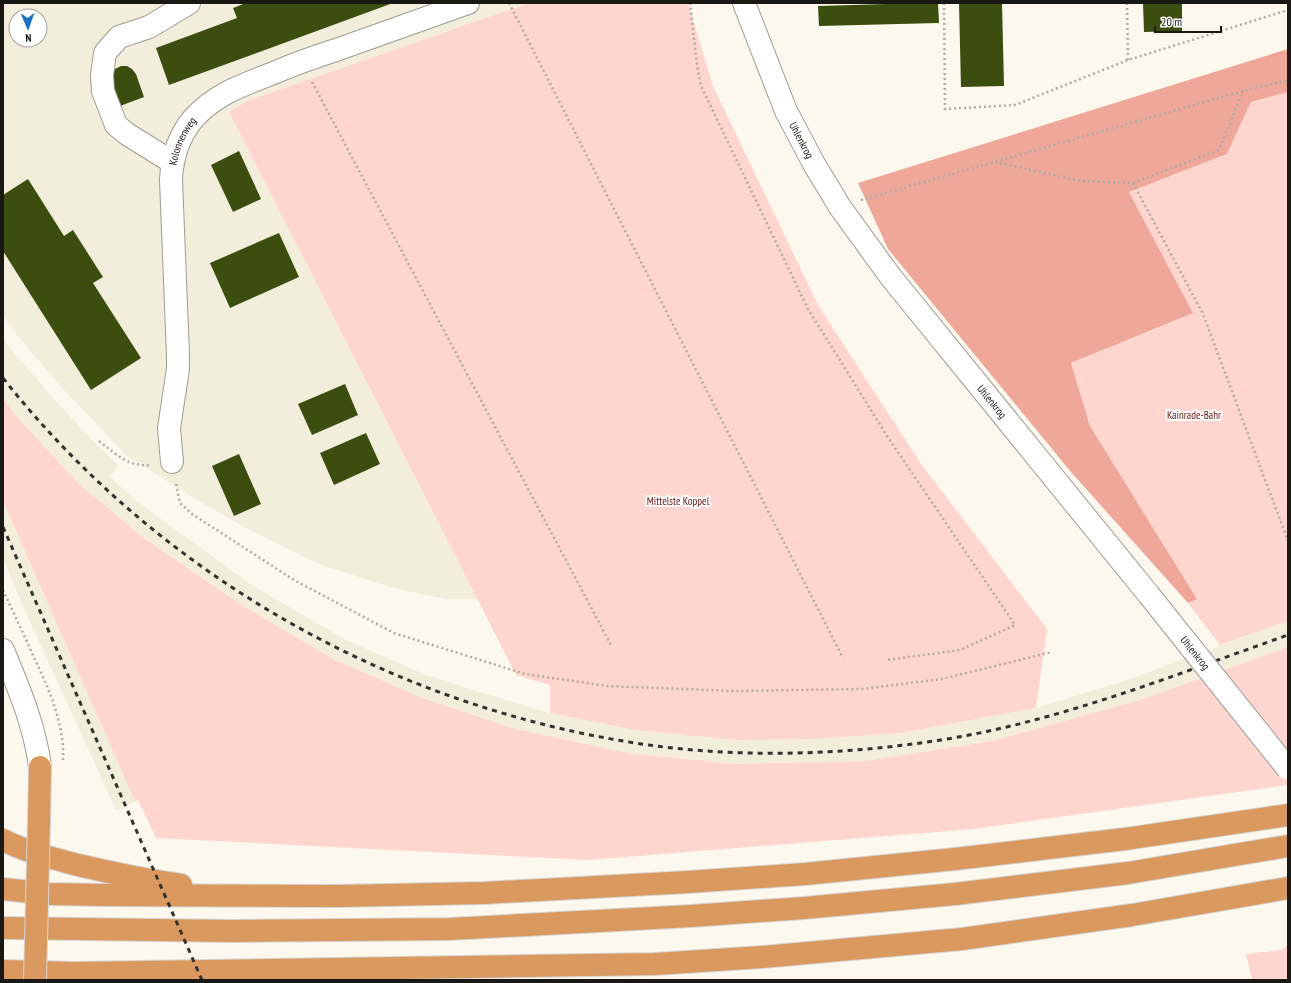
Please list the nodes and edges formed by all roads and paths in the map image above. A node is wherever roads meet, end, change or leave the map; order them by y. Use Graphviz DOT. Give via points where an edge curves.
graph roads {
  1 [pos="189,3"];
  2 [pos="468,3"];
  3 [pos="509,3"];
  4 [pos="690,3"];
  5 [pos="744,3"];
  6 [pos="944,3"];
  7 [pos="1127,3"];
  8 [pos="1288,10"];
  9 [pos="1128,60"];
  10 [pos="301,62"];
  11 [pos="1288,80"];
  12 [pos="1244,91"];
  13 [pos="172,162"];
  14 [pos="994,162"];
  15 [pos="1133,183"];
  16 [pos="840,207"];
  17 [pos="99,441"];
  18 [pos="172,462"];
  19 [pos="1288,541"];
  20 [pos="612,647"];
  21 [pos="3,650"];
  22 [pos="1052,652"];
  23 [pos="843,658"];
  24 [pos="886,660"];
  25 [pos="40,767"];
  26 [pos="1288,769"];
  27 [pos="1288,815"];
  28 [pos="3,840"];
  29 [pos="1288,846"];
  30 [pos="1288,888"];
  31 [pos="3,890"];
  32 [pos="253,896"];
  33 [pos="3,928"];
  34 [pos="594,966"];
  35 [pos="3,971"];
  36 [pos="36,980"];
  37 [pos="519,980"];
  1 -- 13 [label="street" via="149,27 118,37 105,53 102,75 103,91 116,126"];
  2 -- 10 [label="street, Kolonnenweg"];
  3 -- 23 [label="path"];
  4 -- 24 [label="path" via="701,86 808,309 887,436 1015,625 960,650"];
  5 -- 16 [label="street, Uhlenkrog" via="786,111"];
  6 -- 9 [label="path" via="945,110 1015,105"];
  7 -- 9 [label="path"];
  8 -- 9 [label="path"];
  10 -- 13 [label="street, Kolonnenweg" via="232,89 205,107 182,135"];
  10 -- 20 [label="path"];
  11 -- 12 [label="path"];
  12 -- 14 [label="path"];
  12 -- 15 [label="path" via="1219,150"];
  13 -- 18 [label="street, Kolonnenweg" via="170,180 178,355 170,428"];
  14 -- 15 [label="path" via="1082,181"];
  14 -- 16 [label="path"];
  15 -- 19 [label="path" via="1203,314"];
  16 -- 26 [label="street, Uhlenkrog, bridge" via="938,336"];
  17 -- 18 [label="path" via="123,459 141,466"];
  18 -- 22 [label="path" via="180,503 192,514 294,580 394,633 525,674 606,686 736,691 862,689 942,679"];
  21 -- 25 [label="street" via="28,713"];
  25 -- 36 [label="highway, bridge"];
  27 -- 32 [label="highway" via="1125,839 805,874 484,893"];
  28 -- 32 [label="highway" via="39,855 109,872"];
  29 -- 33 [label="highway" via="1128,873 962,893 691,916 450,929 232,931"];
  30 -- 34 [label="highway" via="1132,916 962,939 747,958"];
  31 -- 32 [label="highway" via="49,894"];
  34 -- 35 [label="highway" via="74,973"];
  34 -- 37 [label="highway"];
}
